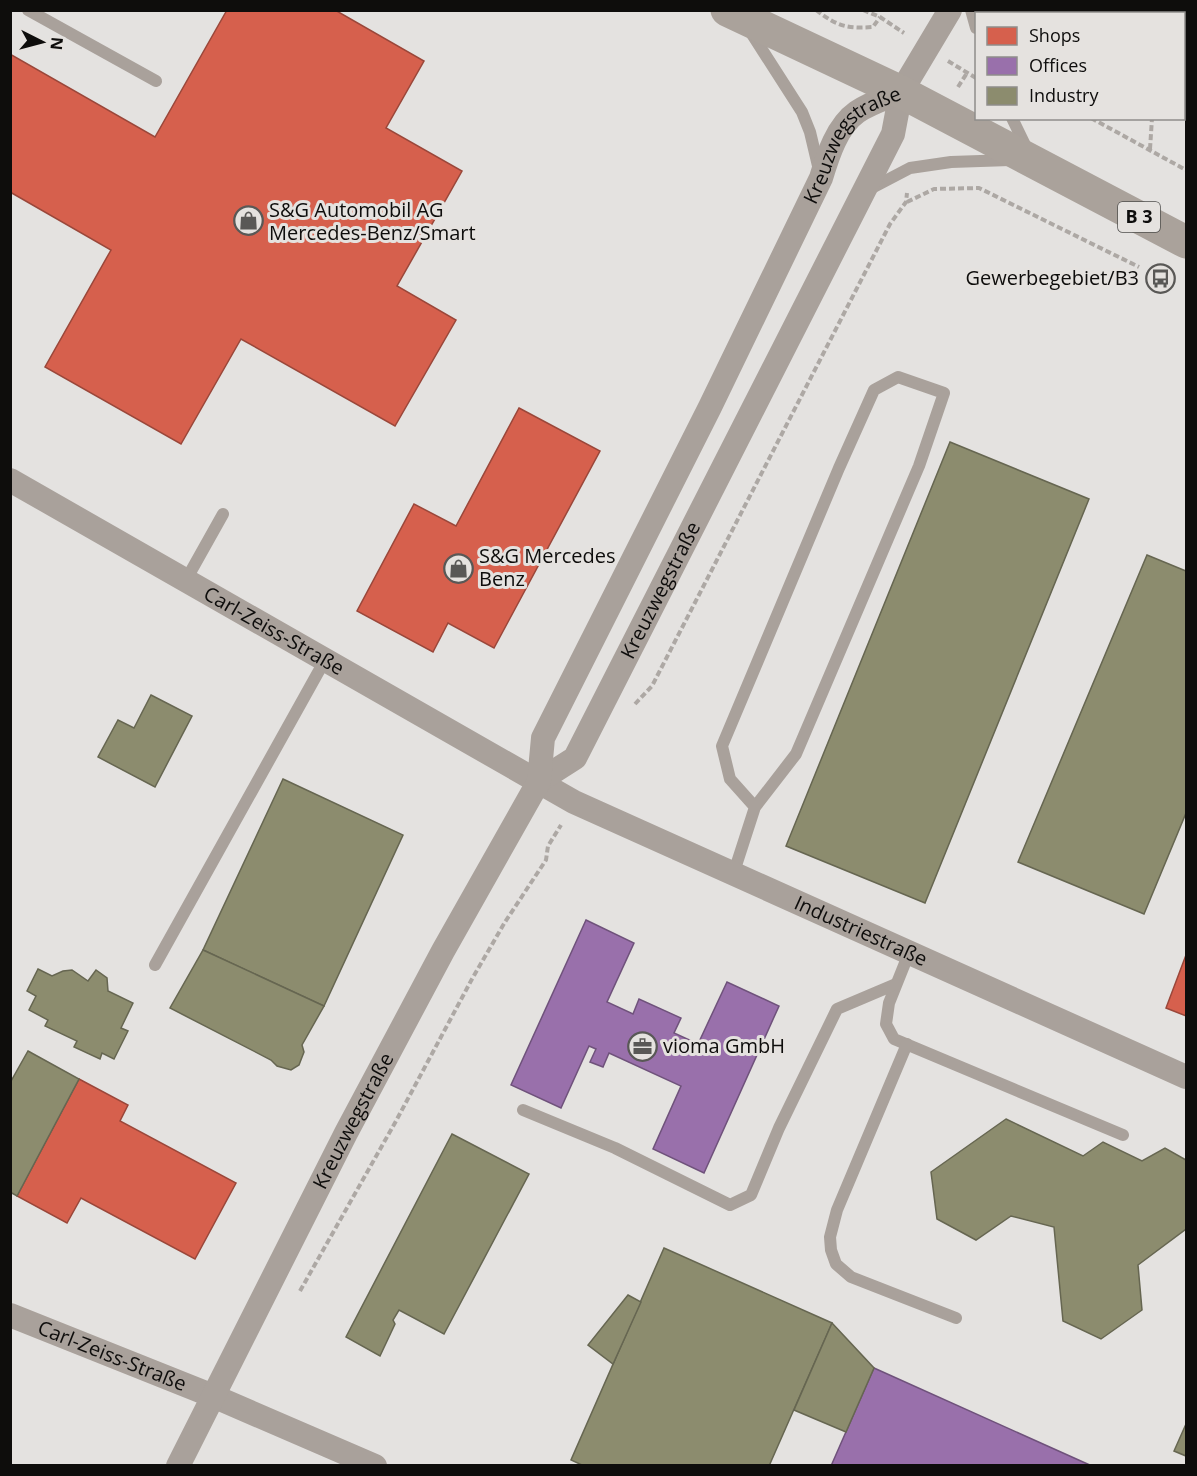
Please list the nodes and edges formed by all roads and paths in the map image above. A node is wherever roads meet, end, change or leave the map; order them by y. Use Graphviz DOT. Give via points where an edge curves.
graph roads {
  1 [pos="28,10"];
  2 [pos="816,10"];
  3 [pos="863,10"];
  4 [pos="951,10"];
  5 [pos="733,13"];
  6 [pos="880,17"];
  7 [pos="927,48"];
  8 [pos="967,73"];
  9 [pos="975,77"];
  10 [pos="156,81"];
  11 [pos="901,92"];
  12 [pos="1013,120"];
  13 [pos="1095,120"];
  14 [pos="1152,120"];
  15 [pos="1150,150"];
  16 [pos="1031,159"];
  17 [pos="1186,170"];
  18 [pos="821,178"];
  19 [pos="864,192"];
  20 [pos="906,202"];
  21 [pos="1186,242"];
  22 [pos="1139,267"];
  23 [pos="10,480"];
  24 [pos="223,514"];
  25 [pos="186,580"];
  26 [pos="325,660"];
  27 [pos="539,781"];
  28 [pos="755,807"];
  29 [pos="733,875"];
  30 [pos="909,953"];
  31 [pos="155,965"];
  32 [pos="897,984"];
  33 [pos="907,1044"];
  34 [pos="1186,1077"];
  35 [pos="523,1110"];
  36 [pos="1123,1134"];
  37 [pos="10,1315"];
  38 [pos="956,1318"];
  39 [pos="213,1396"];
  40 [pos="178,1466"];
  41 [pos="375,1466"];
  1 -- 10 [label="lane"];
  2 -- 6 [label="path" via="839,26 858,29 873,27"];
  3 -- 6 [label="path"];
  4 -- 7 [label="street"];
  5 -- 11 [label="main road, B 3"];
  5 -- 18 [label="lane" via="761,46 802,112"];
  6 -- 7 [label="path"];
  7 -- 11 [label="street"];
  8 -- 9 [label="path"];
  11 -- 16 [label="main road, B 3"];
  11 -- 18 [label="street, Kreuzwegstraße" via="857,112 830,149"];
  11 -- 19 [label="street, Kreuzwegstraße" via="892,134"];
  12 -- 16 [label="lane"];
  13 -- 15 [label="path"];
  14 -- 15 [label="path"];
  15 -- 17 [label="path"];
  16 -- 19 [label="lane" via="910,168"];
  16 -- 21 [label="main road, B 3"];
  18 -- 27 [label="street, Kreuzwegstraße" via="543,738"];
  19 -- 27 [label="street, Kreuzwegstraße" via="575,758"];
  20 -- 22 [label="path" via="934,189 979,188"];
  23 -- 25 [label="street, Carl-Zeiss-Straße"];
  24 -- 25 [label="lane"];
  25 -- 26 [label="street, Carl-Zeiss-Straße"];
  26 -- 27 [label="street, Carl-Zeiss-Straße"];
  26 -- 31 [label="lane"];
  27 -- 29 [label="street, Industriestraße" via="574,802"];
  27 -- 39 [label="street, Kreuzwegstraße" via="357,1113"];
  28 -- 28 [label="lane" via="730,779 722,746 874,390 898,377 944,393 919,466 796,754"];
  28 -- 29 [label="lane"];
  29 -- 30 [label="street, Industriestraße"];
  30 -- 32 [label="lane"];
  30 -- 34 [label="street, Industriestraße"];
  32 -- 33 [label="lane" via="886,1024 894,1039"];
  32 -- 35 [label="lane" via="837,1009 778,1128 751,1195 730,1205 615,1148"];
  33 -- 36 [label="lane"];
  33 -- 38 [label="lane" via="837,1210 831,1250 837,1264 851,1277"];
  37 -- 39 [label="street, Carl-Zeiss-Straße"];
  39 -- 40 [label="street, Kreuzwegstraße"];
  39 -- 41 [label="street, Carl-Zeiss-Straße"];
}
